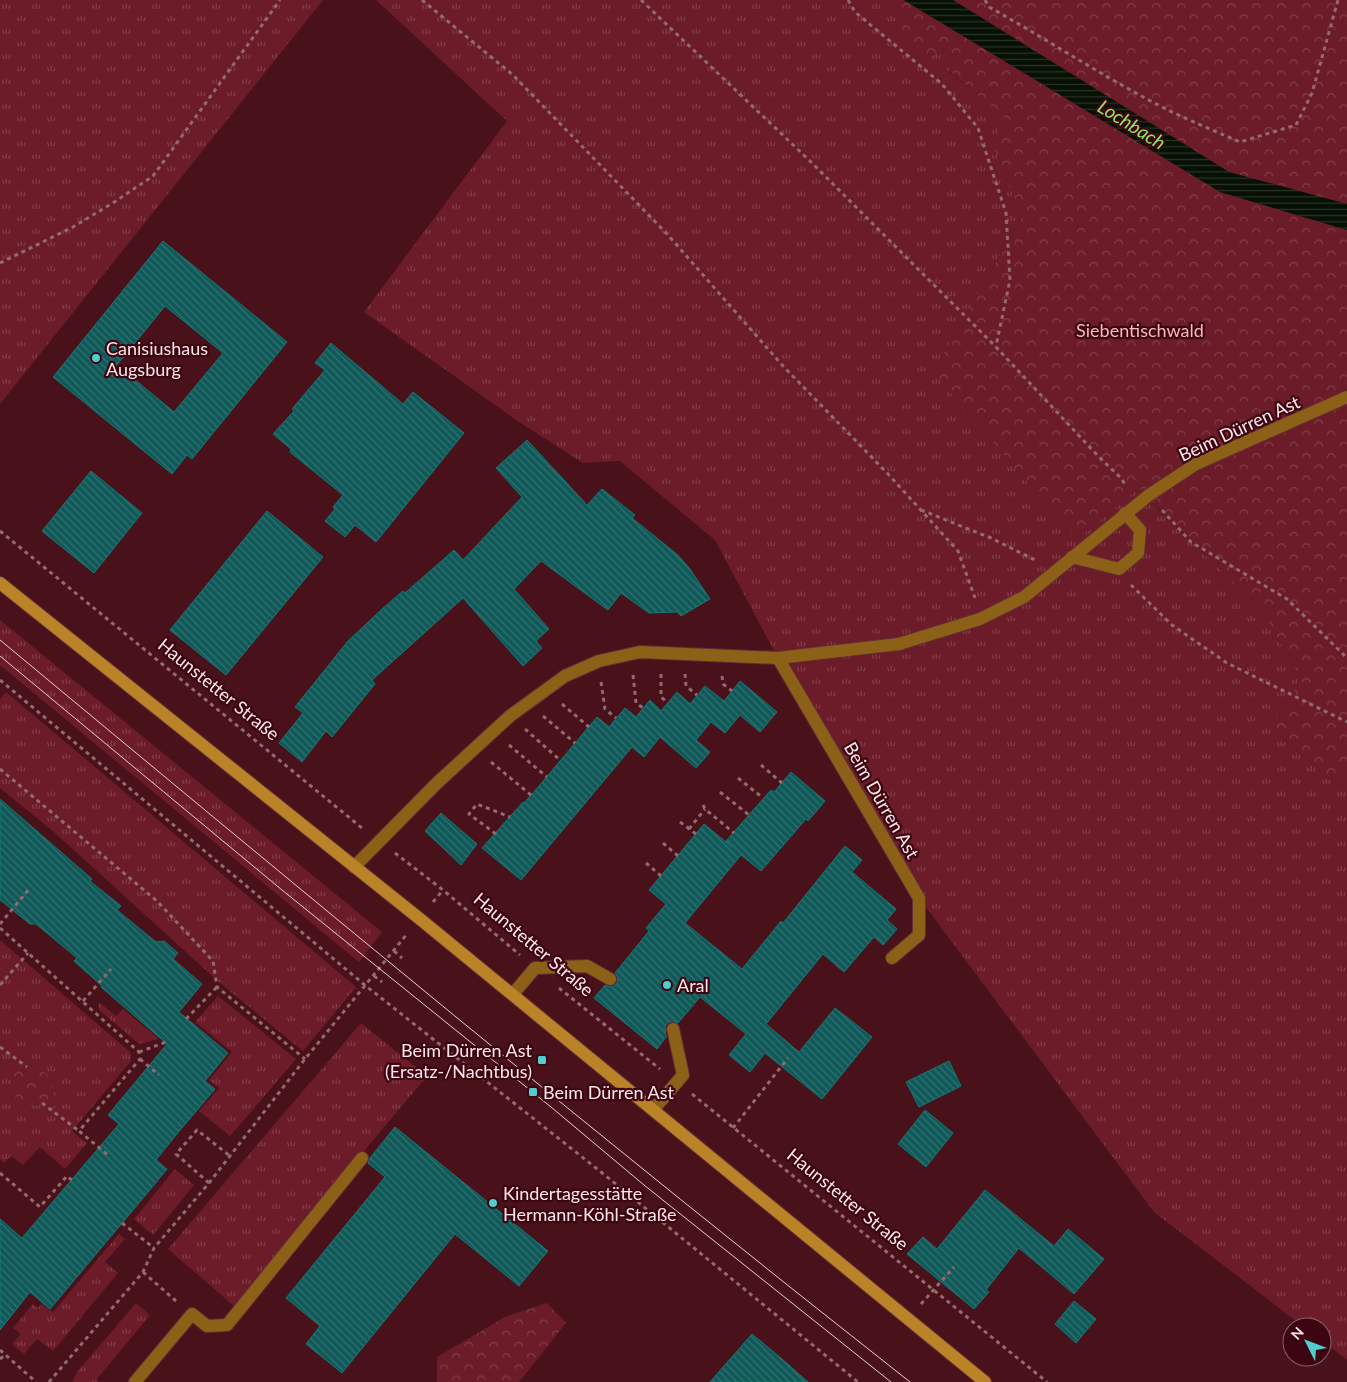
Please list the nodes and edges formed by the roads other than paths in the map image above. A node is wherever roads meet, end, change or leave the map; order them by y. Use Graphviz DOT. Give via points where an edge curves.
graph roads {
  1 [pos="1347,397"];
  2 [pos="1125,513"];
  3 [pos="1072,557"];
  4 [pos="0,583"];
  5 [pos="778,658"];
  6 [pos="354,867"];
  7 [pos="892,958"];
  8 [pos="610,979"];
  9 [pos="513,994"];
  10 [pos="673,1029"];
  11 [pos="653,1110"];
  12 [pos="362,1158"];
  13 [pos="135,1382"];
  14 [pos="985,1382"];
  1 -- 2 [label="street, Beim Dürren Ast" via="1196,464"];
  2 -- 3 [label="street, Beim Dürren Ast"];
  2 -- 3 [label="street" via="1140,530 1138,553 1119,569"];
  3 -- 5 [label="street, Beim Dürren Ast" via="1024,597 980,618 899,644"];
  4 -- 6 [label="main road"];
  5 -- 6 [label="street, Beim Dürren Ast" via="640,652 599,661 565,676 492,731"];
  5 -- 7 [label="street, Beim Dürren Ast" via="919,898 919,935"];
  6 -- 9 [label="main road"];
  8 -- 9 [label="street" via="587,966 535,968"];
  9 -- 11 [label="main road"];
  10 -- 11 [label="street" via="683,1075"];
  11 -- 14 [label="main road"];
  12 -- 13 [label="street" via="226,1325 207,1326 192,1314"];
}
